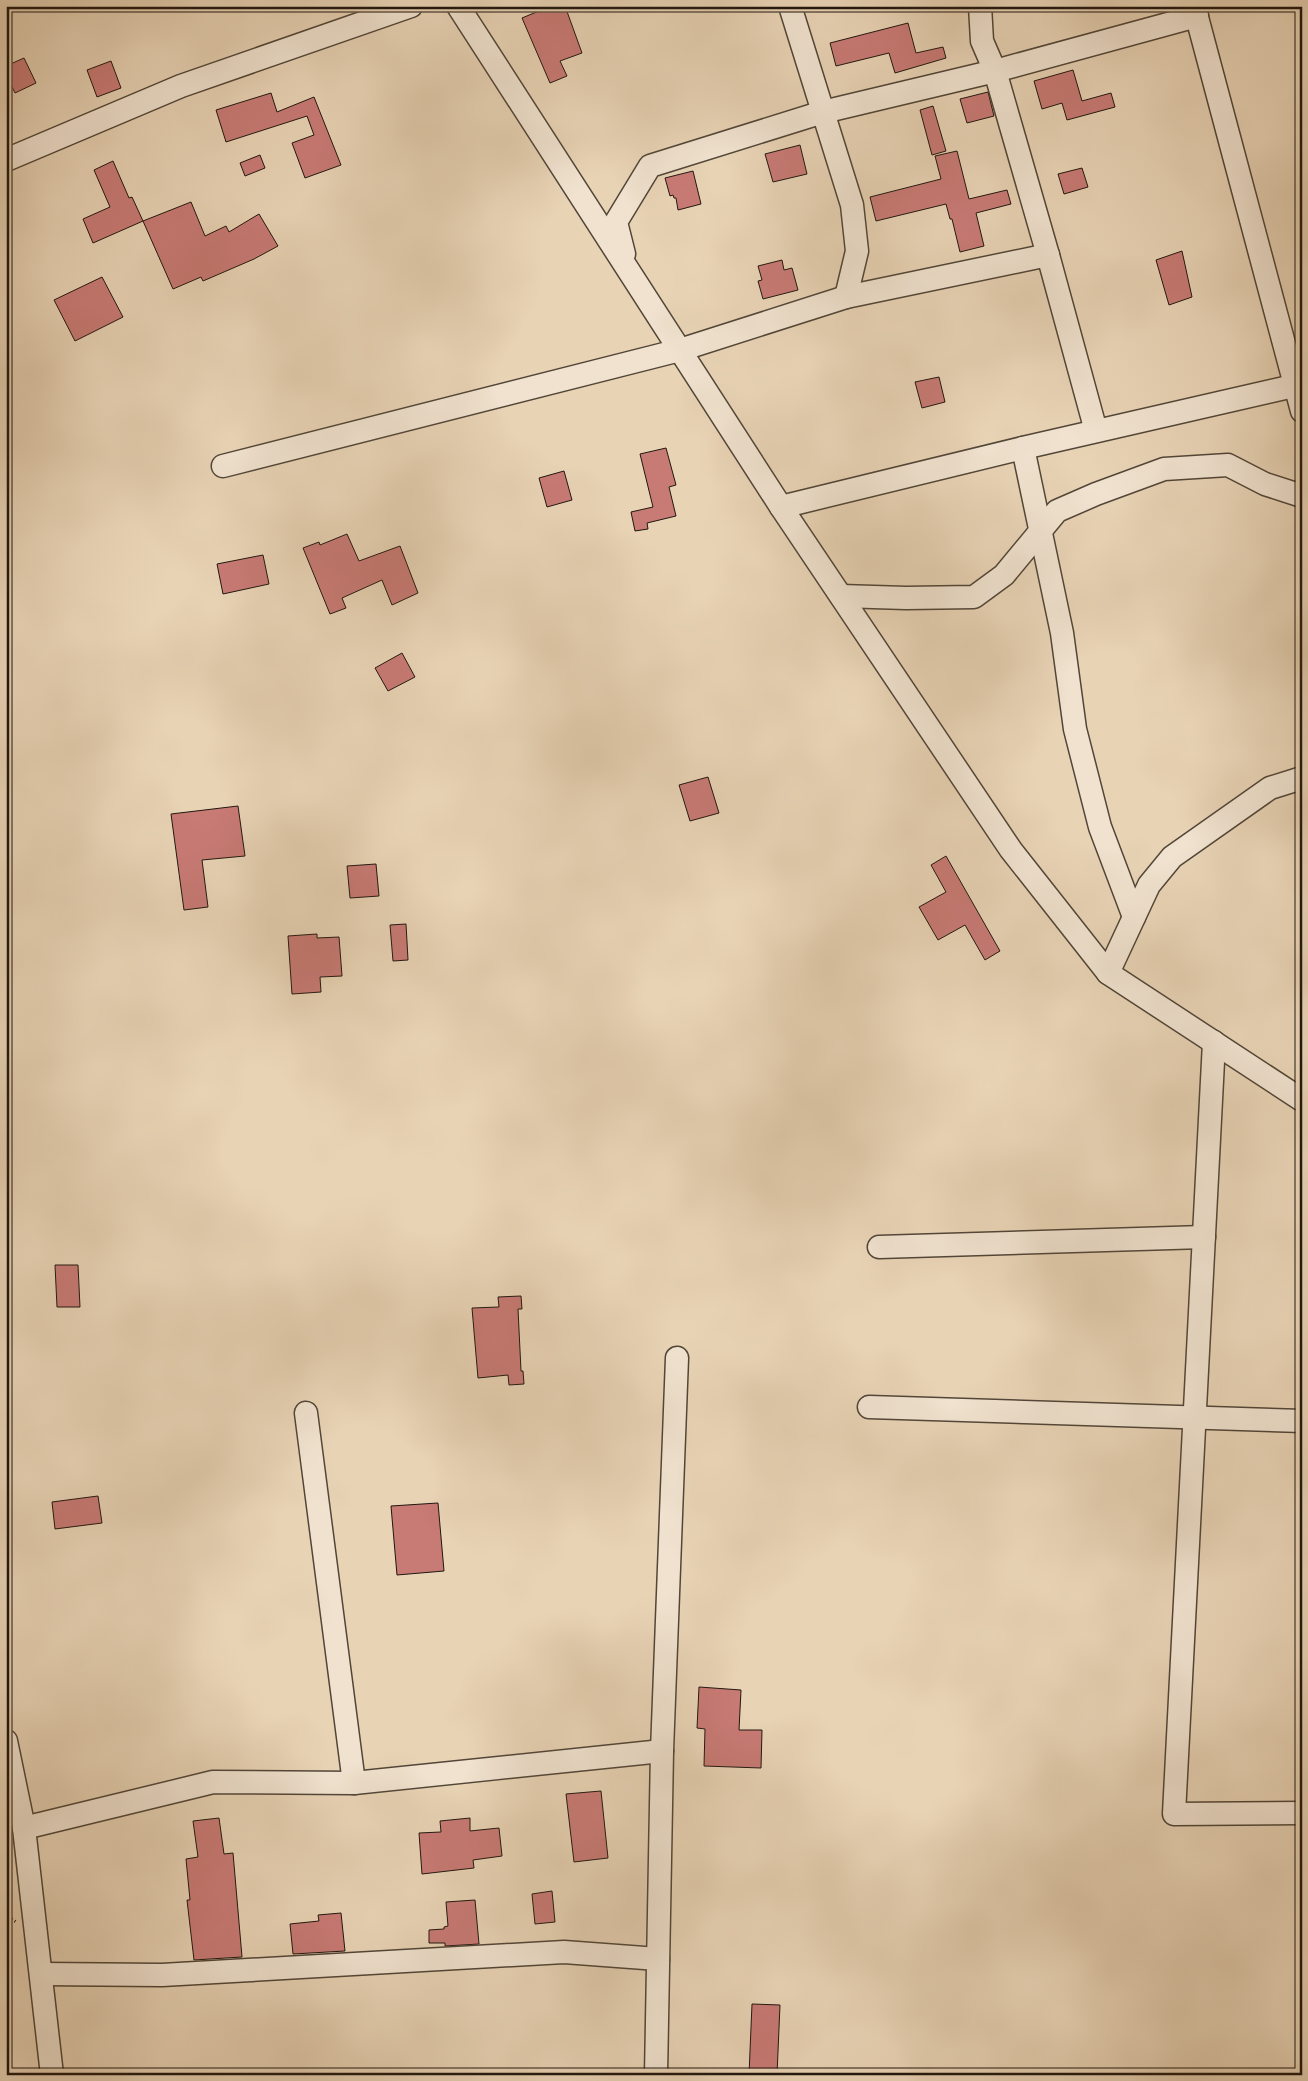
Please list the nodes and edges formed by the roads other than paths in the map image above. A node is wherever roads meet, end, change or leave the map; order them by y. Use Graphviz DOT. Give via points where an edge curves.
graph roads {
  1 [pos="411,6"];
  2 [pos="458,6"];
  3 [pos="790,6"];
  4 [pos="980,6"];
  5 [pos="1196,11"];
  6 [pos="995,71"];
  7 [pos="823,112"];
  8 [pos="6,160"];
  9 [pos="1048,255"];
  10 [pos="628,272"];
  11 [pos="846,297"];
  12 [pos="680,350"];
  13 [pos="1298,385"];
  14 [pos="1302,411"];
  15 [pos="1096,431"];
  16 [pos="1023,448"];
  17 [pos="223,466"];
  18 [pos="1302,491"];
  19 [pos="781,507"];
  20 [pos="1040,532"];
  21 [pos="841,596"];
  22 [pos="1302,778"];
  23 [pos="1134,917"];
  24 [pos="1108,973"];
  25 [pos="1214,1042"];
  26 [pos="1302,1100"];
  27 [pos="1204,1237"];
  28 [pos="879,1247"];
  29 [pos="676,1358"];
  30 [pos="870,1408"];
  31 [pos="306,1413"];
  32 [pos="1196,1418"];
  33 [pos="1302,1421"];
  34 [pos="6,1741"];
  35 [pos="662,1751"];
  36 [pos="354,1783"];
  37 [pos="1302,1813"];
  38 [pos="24,1828"];
  39 [pos="658,1959"];
  40 [pos="41,1974"];
  41 [pos="52,2075"];
  42 [pos="656,2075"];
  1 -- 8 [label="street" via="181,86"];
  2 -- 10 [label="street"];
  3 -- 7 [label="street"];
  4 -- 6 [label="street" via="982,42"];
  5 -- 6 [label="street"];
  5 -- 13 [label="street"];
  6 -- 7 [label="street"];
  6 -- 9 [label="street"];
  7 -- 10 [label="street" via="650,166 616,222"];
  7 -- 11 [label="street" via="852,205 857,251"];
  9 -- 11 [label="street"];
  9 -- 15 [label="street"];
  10 -- 12 [label="street"];
  11 -- 12 [label="street"];
  12 -- 17 [label="street"];
  12 -- 19 [label="street"];
  13 -- 14 [label="street"];
  13 -- 15 [label="street"];
  15 -- 16 [label="street"];
  16 -- 19 [label="street"];
  16 -- 20 [label="street"];
  18 -- 20 [label="street" via="1299,495 1265,484 1228,465 1164,469 1057,512"];
  19 -- 21 [label="street"];
  20 -- 21 [label="street" via="1004,575 974,597"];
  20 -- 23 [label="street" via="1062,633 1075,728 1100,826"];
  21 -- 24 [label="street" via="1011,850"];
  22 -- 23 [label="street" via="1270,788 1172,857 1149,885"];
  23 -- 24 [label="street"];
  24 -- 25 [label="street"];
  25 -- 26 [label="street"];
  25 -- 27 [label="street"];
  27 -- 28 [label="street"];
  27 -- 32 [label="street"];
  29 -- 35 [label="street"];
  30 -- 32 [label="street"];
  31 -- 36 [label="street"];
  32 -- 33 [label="street"];
  32 -- 37 [label="street" via="1174,1814"];
  34 -- 38 [label="street"];
  35 -- 36 [label="street"];
  35 -- 39 [label="street"];
  36 -- 38 [label="street" via="213,1782"];
  38 -- 40 [label="street"];
  39 -- 40 [label="street" via="564,1952 162,1975"];
  39 -- 42 [label="street"];
  40 -- 41 [label="street"];
}
